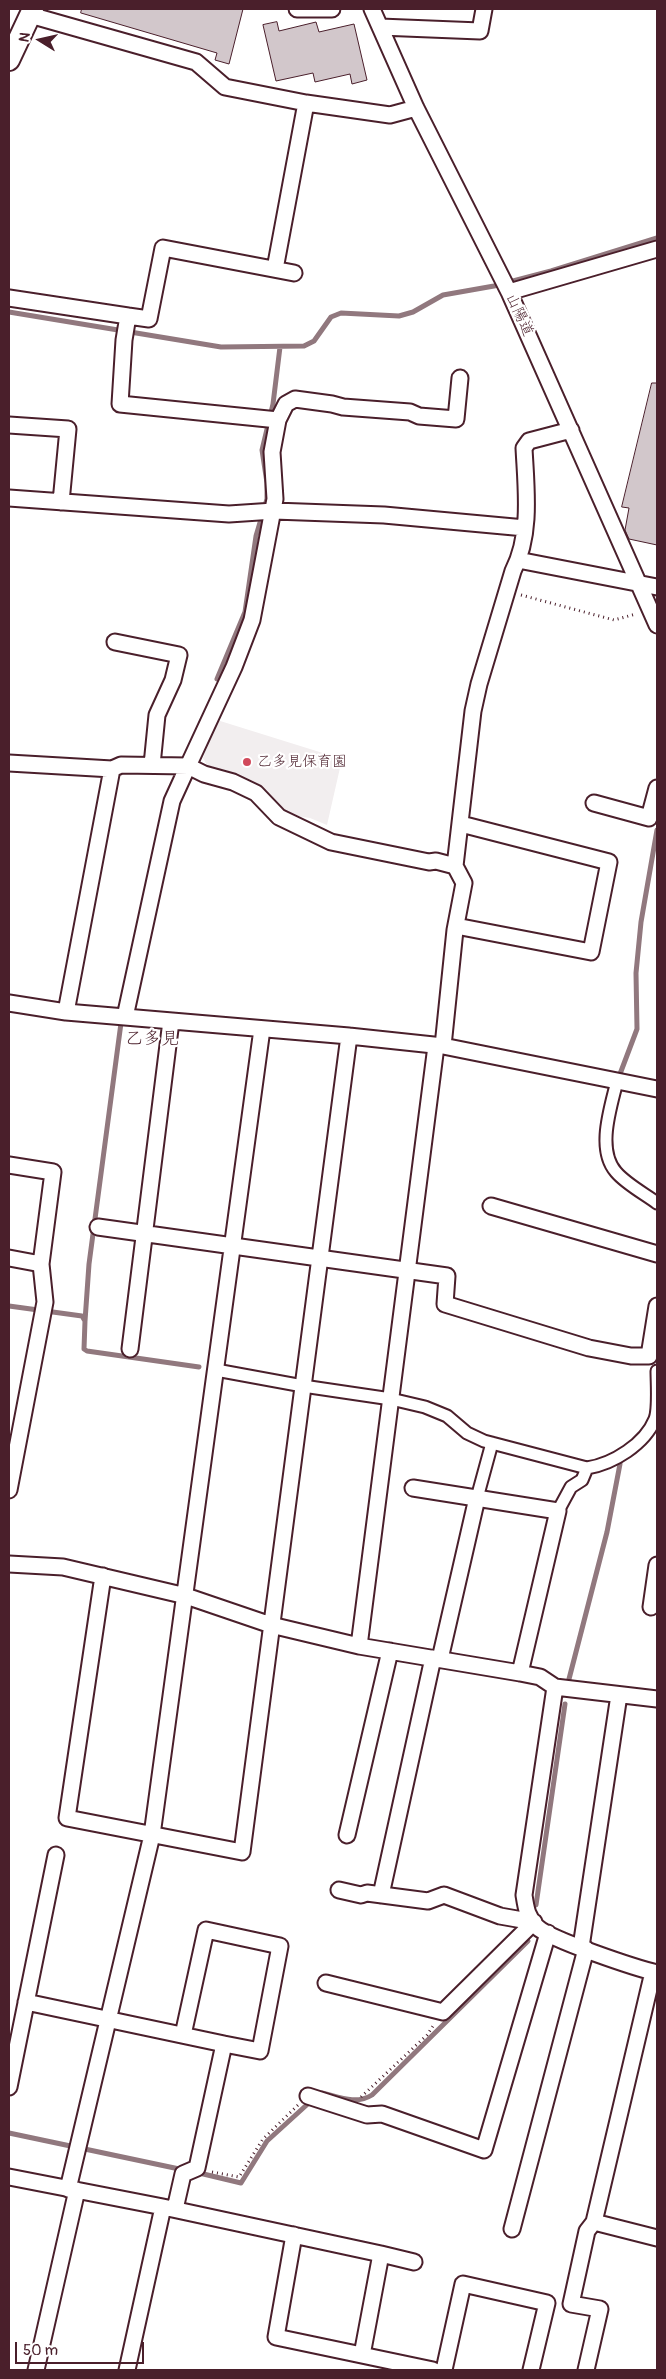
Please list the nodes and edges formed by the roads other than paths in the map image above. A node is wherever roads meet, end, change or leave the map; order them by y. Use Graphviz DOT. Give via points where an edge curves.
graph roads {
  1 [pos="297,9"];
  2 [pos="332,9"];
  3 [pos="372,9"];
  4 [pos="484,9"];
  5 [pos="32,12"];
  6 [pos="380,27"];
  7 [pos="9,60"];
  8 [pos="306,103"];
  9 [pos="416,108"];
  10 [pos="657,249"];
  11 [pos="275,269"];
  12 [pos="294,273"];
  13 [pos="506,286"];
  14 [pos="9,298"];
  15 [pos="127,320"];
  16 [pos="460,378"];
  17 [pos="271,419"];
  18 [pos="9,425"];
  19 [pos="571,430"];
  20 [pos="9,498"];
  21 [pos="62,502"];
  22 [pos="265,512"];
  23 [pos="525,528"];
  24 [pos="518,560"];
  25 [pos="639,585"];
  26 [pos="657,587"];
  27 [pos="657,625"];
  28 [pos="115,642"];
  29 [pos="9,763"];
  30 [pos="152,765"];
  31 [pos="188,766"];
  32 [pos="112,769"];
  33 [pos="657,788"];
  34 [pos="594,803"];
  35 [pos="461,824"];
  36 [pos="455,866"];
  37 [pos="456,926"];
  38 [pos="9,1003"];
  39 [pos="66,1012"];
  40 [pos="124,1017"];
  41 [pos="171,1021"];
  42 [pos="262,1029"];
  43 [pos="349,1036"];
  44 [pos="439,1046"];
  45 [pos="617,1081"];
  46 [pos="657,1089"];
  47 [pos="9,1165"];
  48 [pos="657,1203"];
  49 [pos="491,1206"];
  50 [pos="98,1227"];
  51 [pos="144,1233"];
  52 [pos="233,1246"];
  53 [pos="657,1254"];
  54 [pos="320,1257"];
  55 [pos="9,1258"];
  56 [pos="40,1264"];
  57 [pos="408,1269"];
  58 [pos="657,1306"];
  59 [pos="130,1349"];
  60 [pos="216,1370"];
  61 [pos="657,1371"];
  62 [pos="302,1386"];
  63 [pos="391,1399"];
  64 [pos="492,1443"];
  65 [pos="587,1468"];
  66 [pos="413,1488"];
  67 [pos="9,1490"];
  68 [pos="477,1498"];
  69 [pos="558,1511"];
  70 [pos="9,1564"];
  71 [pos="657,1566"];
  72 [pos="103,1576"];
  73 [pos="186,1596"];
  74 [pos="651,1606"];
  75 [pos="271,1624"];
  76 [pos="359,1646"];
  77 [pos="390,1651"];
  78 [pos="436,1659"];
  79 [pos="520,1673"];
  80 [pos="555,1687"];
  81 [pos="619,1694"];
  82 [pos="657,1699"];
  83 [pos="152,1835"];
  84 [pos="347,1835"];
  85 [pos="56,1855"];
  86 [pos="339,1890"];
  87 [pos="381,1895"];
  88 [pos="534,1922"];
  89 [pos="548,1933"];
  90 [pos="583,1948"];
  91 [pos="655,1972"];
  92 [pos="326,1983"];
  93 [pos="26,2002"];
  94 [pos="108,2020"];
  95 [pos="183,2035"];
  96 [pos="224,2044"];
  97 [pos="9,2087"];
  98 [pos="312,2097"];
  99 [pos="9,2177"];
  100 [pos="72,2189"];
  101 [pos="169,2208"];
  102 [pos="594,2222"];
  103 [pos="512,2230"];
  104 [pos="294,2235"];
  105 [pos="657,2238"];
  106 [pos="381,2254"];
  107 [pos="414,2262"];
  108 [pos="362,2355"];
  109 [pos="397,2366"];
  110 [pos="36,2370"];
  111 [pos="127,2370"];
  112 [pos="433,2370"];
  113 [pos="444,2370"];
  114 [pos="531,2370"];
  115 [pos="586,2370"];
  1 -- 2 [label="street"];
  3 -- 6 [label="street, 山陽道"];
  4 -- 6 [label="street" via="480,30"];
  5 -- 7 [label="street"];
  5 -- 8 [label="street" via="196,62 225,87"];
  6 -- 9 [label="street, 山陽道"];
  8 -- 9 [label="street" via="390,115"];
  8 -- 11 [label="street"];
  9 -- 13 [label="street, 山陽道"];
  10 -- 13 [label="street"];
  11 -- 12 [label="street"];
  11 -- 15 [label="street" via="163,248 149,319"];
  13 -- 19 [label="street, 山陽道"];
  14 -- 15 [label="street"];
  15 -- 17 [label="street" via="120,404"];
  16 -- 17 [label="street" via="456,419 295,399"];
  17 -- 22 [label="street" via="275,499"];
  18 -- 21 [label="street" via="68,429"];
  19 -- 23 [label="street" via="529,441 524,448"];
  19 -- 25 [label="street, 山陽道"];
  20 -- 21 [label="street"];
  21 -- 22 [label="street" via="229,514"];
  22 -- 23 [label="street" via="384,515"];
  22 -- 31 [label="street" via="252,620"];
  23 -- 24 [label="street"];
  24 -- 25 [label="street"];
  24 -- 35 [label="street" via="473,711"];
  25 -- 26 [label="street"];
  25 -- 27 [label="street, 山陽道"];
  28 -- 30 [label="street" via="179,655 173,680 157,715"];
  29 -- 32 [label="street"];
  30 -- 31 [label="street"];
  30 -- 32 [label="street" via="121,765"];
  31 -- 36 [label="street" via="256,793 279,817 331,842"];
  31 -- 40 [label="street" via="172,801"];
  32 -- 39 [label="street"];
  33 -- 34 [label="street" via="649,818"];
  35 -- 36 [label="street"];
  35 -- 37 [label="street" via="609,862 591,952"];
  36 -- 37 [label="street" via="464,883"];
  37 -- 44 [label="street"];
  38 -- 39 [label="street"];
  39 -- 40 [label="street"];
  40 -- 41 [label="street"];
  41 -- 42 [label="street"];
  41 -- 51 [label="street"];
  42 -- 43 [label="street"];
  42 -- 52 [label="street"];
  43 -- 44 [label="street"];
  43 -- 54 [label="street"];
  44 -- 45 [label="street"];
  44 -- 57 [label="street"];
  45 -- 46 [label="street"];
  45 -- 48 [label="street" via="608,1125 609,1160 616,1173"];
  47 -- 56 [label="street" via="53,1172"];
  49 -- 53 [label="street"];
  50 -- 51 [label="street"];
  51 -- 52 [label="street"];
  51 -- 59 [label="street"];
  52 -- 54 [label="street"];
  52 -- 60 [label="street"];
  54 -- 57 [label="street"];
  54 -- 62 [label="street"];
  55 -- 56 [label="street"];
  56 -- 67 [label="street" via="43,1311"];
  57 -- 58 [label="street" via="447,1276 445,1304 589,1348 631,1356 649,1356"];
  57 -- 63 [label="street"];
  60 -- 62 [label="street"];
  60 -- 73 [label="street"];
  61 -- 65 [label="street" via="656,1418 640,1441 615,1460"];
  62 -- 63 [label="street"];
  62 -- 75 [label="street"];
  63 -- 64 [label="street" via="447,1416 467,1432"];
  63 -- 76 [label="street"];
  64 -- 65 [label="street"];
  64 -- 68 [label="street"];
  65 -- 69 [label="street" via="582,1480 572,1488"];
  66 -- 68 [label="street"];
  68 -- 69 [label="street"];
  68 -- 78 [label="street"];
  69 -- 79 [label="street"];
  70 -- 72 [label="street" via="63,1566"];
  71 -- 74 [label="street"];
  72 -- 73 [label="street"];
  72 -- 83 [label="street" via="67,1818"];
  73 -- 75 [label="street"];
  73 -- 83 [label="street"];
  75 -- 76 [label="street"];
  75 -- 83 [label="street" via="242,1852"];
  76 -- 77 [label="street"];
  77 -- 78 [label="street"];
  77 -- 84 [label="street"];
  78 -- 79 [label="street"];
  78 -- 87 [label="street"];
  79 -- 80 [label="street" via="540,1677"];
  80 -- 81 [label="street"];
  80 -- 88 [label="street" via="524,1895 528,1915"];
  81 -- 82 [label="street"];
  81 -- 90 [label="street"];
  83 -- 94 [label="street"];
  85 -- 93 [label="street"];
  86 -- 87 [label="street"];
  87 -- 88 [label="street" via="428,1901 444,1894 500,1916"];
  88 -- 89 [label="street"];
  88 -- 92 [label="street" via="443,2012"];
  89 -- 90 [label="street"];
  89 -- 98 [label="street" via="484,2150 382,2114 367,2115"];
  90 -- 91 [label="street"];
  90 -- 103 [label="street"];
  91 -- 102 [label="street"];
  93 -- 94 [label="street"];
  93 -- 97 [label="street"];
  94 -- 95 [label="street"];
  94 -- 100 [label="street" via="78,2147"];
  95 -- 96 [label="street"];
  95 -- 96 [label="street" via="206,1930 280,1946 260,2051"];
  96 -- 101 [label="street" via="197,2168 182,2174"];
  99 -- 100 [label="street"];
  100 -- 101 [label="street"];
  100 -- 110 [label="street"];
  101 -- 104 [label="street"];
  101 -- 111 [label="street"];
  102 -- 105 [label="street"];
  102 -- 115 [label="street" via="587,2231 571,2304 600,2309"];
  104 -- 106 [label="street"];
  104 -- 108 [label="street" via="276,2337"];
  106 -- 107 [label="street"];
  106 -- 108 [label="street"];
  108 -- 109 [label="street"];
  109 -- 112 [label="street"];
  113 -- 114 [label="street" via="464,2284 547,2303"];
}
